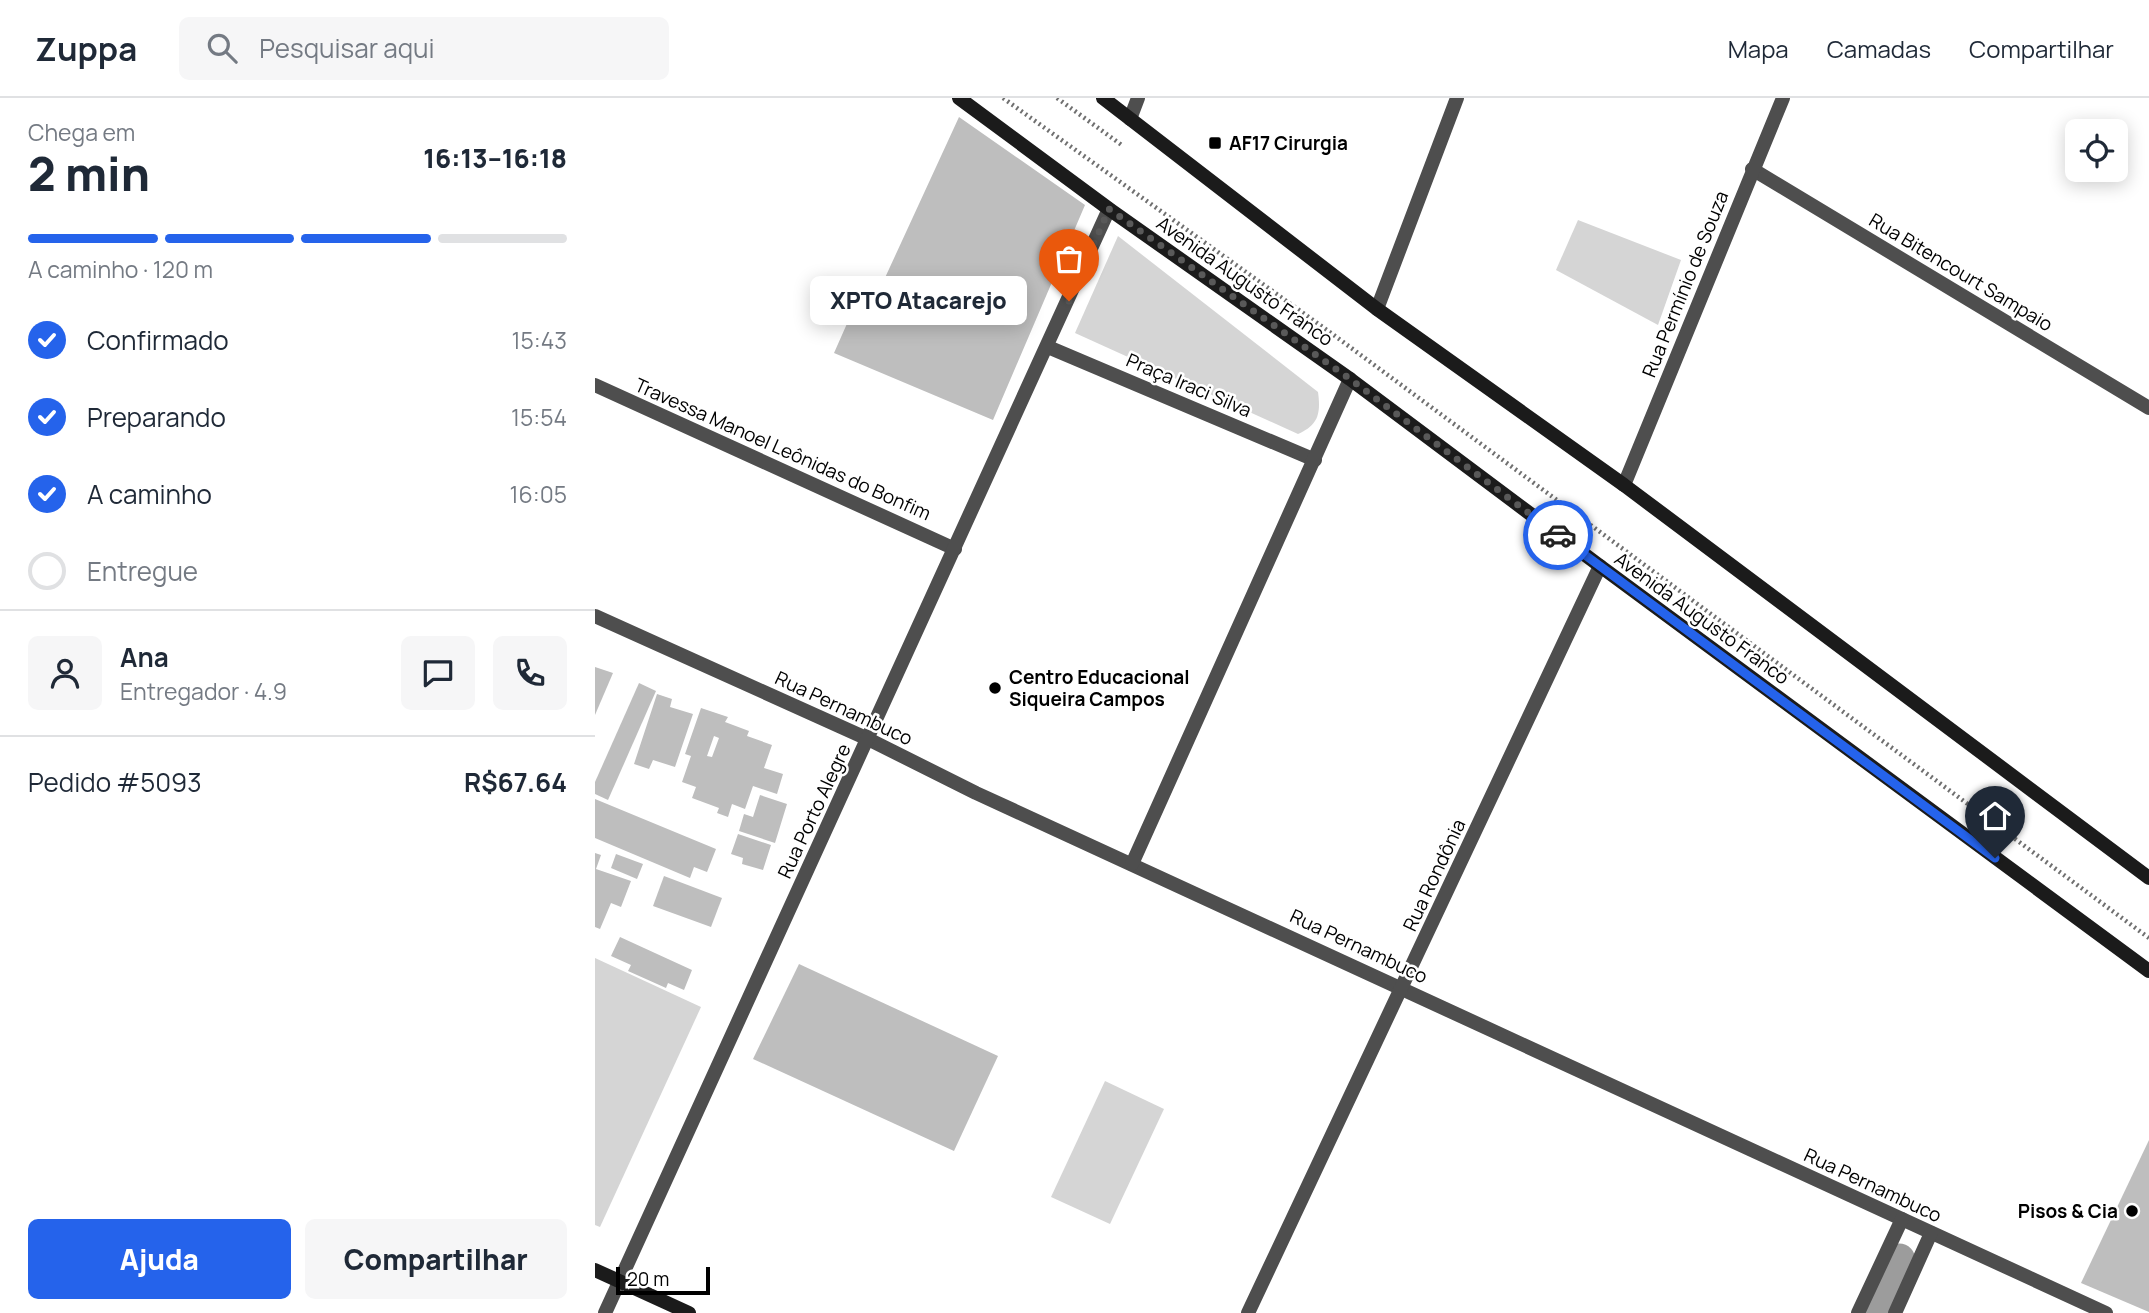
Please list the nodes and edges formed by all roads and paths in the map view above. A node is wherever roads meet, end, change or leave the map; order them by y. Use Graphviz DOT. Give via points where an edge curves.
graph roads {
  1 [pos="959,98"];
  2 [pos="1003,98"];
  3 [pos="1103,98"];
  4 [pos="1138,98"];
  5 [pos="1457,98"];
  6 [pos="1783,98"];
  7 [pos="1130,119"];
  8 [pos="1752,169"];
  9 [pos="1109,209"];
  10 [pos="1377,309"];
  11 [pos="1048,347"];
  12 [pos="1350,379"];
  13 [pos="595,385"];
  14 [pos="2149,408"];
  15 [pos="1315,460"];
  16 [pos="1624,485"];
  17 [pos="955,549"];
  18 [pos="1599,566"];
  19 [pos="595,616"];
  20 [pos="868,739"];
  21 [pos="1132,864"];
  22 [pos="2149,878"];
  23 [pos="2149,938"];
  24 [pos="2149,971"];
  25 [pos="1402,987"];
  26 [pos="1902,1219"];
  27 [pos="1931,1233"];
  28 [pos="595,1270"];
  29 [pos="620,1281"];
  30 [pos="605,1313"];
  31 [pos="689,1313"];
  32 [pos="1248,1313"];
  33 [pos="1858,1313"];
  34 [pos="1895,1313"];
  35 [pos="2106,1313"];
  1 -- 9 [label="main road, Avenida Augusto Franco"];
  2 -- 23 [label="path" via="1331,333"];
  3 -- 7 [label="main road"];
  4 -- 7 [label="street"];
  5 -- 10 [label="street"];
  6 -- 8 [label="street, Rua Permínio de Souza"];
  7 -- 10 [label="main road"];
  8 -- 14 [label="street, Rua Bitencourt Sampaio"];
  8 -- 16 [label="street, Rua Permínio de Souza"];
  9 -- 11 [label="street, Rua Porto Alegre"];
  9 -- 12 [label="main road, Avenida Augusto Franco"];
  10 -- 16 [label="main road"];
  11 -- 15 [label="street, Praça Iraci Silva"];
  11 -- 17 [label="street, Rua Porto Alegre"];
  12 -- 15 [label="street"];
  12 -- 18 [label="main road, Avenida Augusto Franco"];
  13 -- 17 [label="street, Travessa Manoel Leônidas do Bonfim"];
  15 -- 21 [label="street"];
  16 -- 22 [label="main road"];
  17 -- 20 [label="street, Rua Porto Alegre"];
  18 -- 24 [label="main road, Avenida Augusto Franco"];
  18 -- 25 [label="street, Rua Rondônia"];
  19 -- 20 [label="street, Rua Pernambuco"];
  20 -- 21 [label="street, Rua Pernambuco"];
  20 -- 29 [label="street, Rua Porto Alegre"];
  21 -- 25 [label="street, Rua Pernambuco"];
  25 -- 26 [label="street, Rua Pernambuco"];
  25 -- 32 [label="street, Rua Rondônia"];
  26 -- 27 [label="street, Rua Pernambuco"];
  26 -- 33 [label="street"];
  27 -- 34 [label="street"];
  27 -- 35 [label="street, Rua Pernambuco"];
  28 -- 29 [label="main road"];
  29 -- 30 [label="street, Rua Porto Alegre"];
  29 -- 31 [label="main road"];
}
